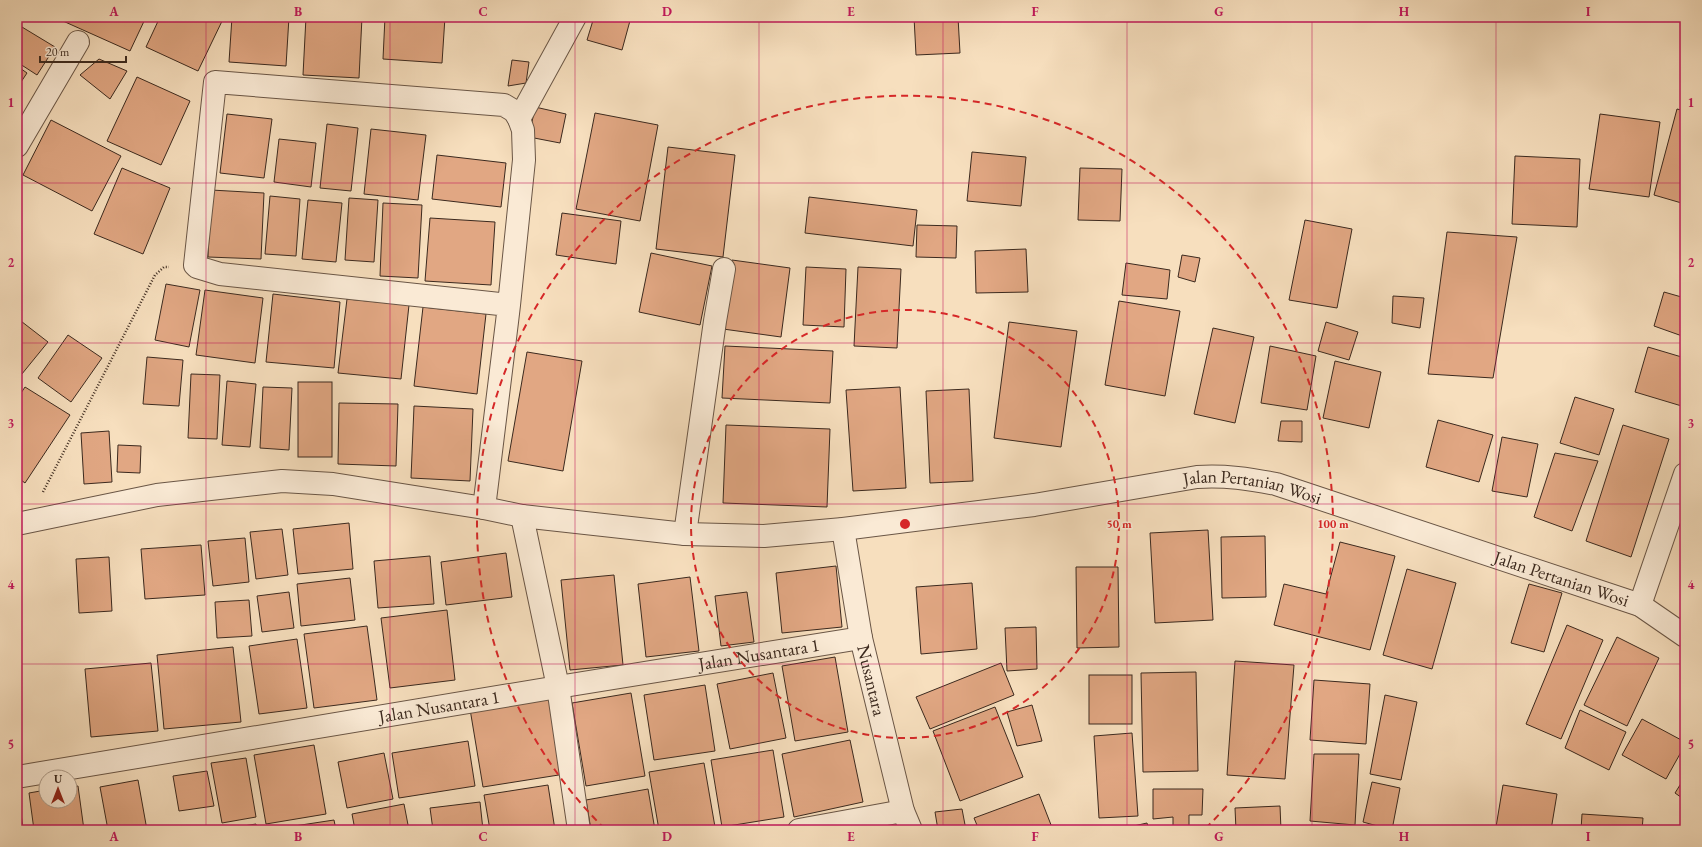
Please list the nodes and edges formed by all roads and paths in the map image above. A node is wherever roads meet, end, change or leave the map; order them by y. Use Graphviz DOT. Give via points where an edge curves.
graph roads {
  1 [pos="575,17"];
  2 [pos="78,42"];
  3 [pos="519,119"];
  4 [pos="17,146"];
  5 [pos="196,265"];
  6 [pos="724,269"];
  7 [pos="509,305"];
  8 [pos="1685,474"];
  9 [pos="484,508"];
  10 [pos="522,516"];
  11 [pos="22,523"];
  12 [pos="843,528"];
  13 [pos="685,534"];
  14 [pos="1640,605"];
  15 [pos="1685,636"];
  16 [pos="861,638"];
  17 [pos="558,687"];
  18 [pos="17,777"];
  19 [pos="907,820"];
  20 [pos="579,830"];
  21 [pos="799,830"];
  1 -- 3 [label="street"];
  2 -- 4 [label="street"];
  3 -- 5 [label="street" via="514,111 504,106 215,82"];
  3 -- 7 [label="street" via="523,130 524,160"];
  5 -- 7 [label="street" via="200,269 220,274"];
  5 -- 11 [label="path" via="164,268 155,275"];
  6 -- 13 [label="street"];
  7 -- 9 [label="street"];
  8 -- 14 [label="street"];
  9 -- 10 [label="street, Jalan Pertanian Wosi"];
  9 -- 11 [label="street, Jalan Pertanian Wosi" via="333,484 282,481 157,495"];
  10 -- 13 [label="street, Jalan Pertanian Wosi"];
  10 -- 17 [label="street"];
  12 -- 13 [label="street, Jalan Pertanian Wosi" via="764,536"];
  12 -- 14 [label="street, Jalan Pertanian Wosi" via="1034,505 1197,477 1246,478 1276,484"];
  12 -- 16 [label="street, Nusantara"];
  14 -- 15 [label="street, Jalan Pertanian Wosi"];
  16 -- 17 [label="street, Jalan Nusantara 1"];
  16 -- 19 [label="street, Nusantara"];
  17 -- 18 [label="street, Jalan Nusantara 1"];
  17 -- 20 [label="street"];
  19 -- 21 [label="street"];
}
